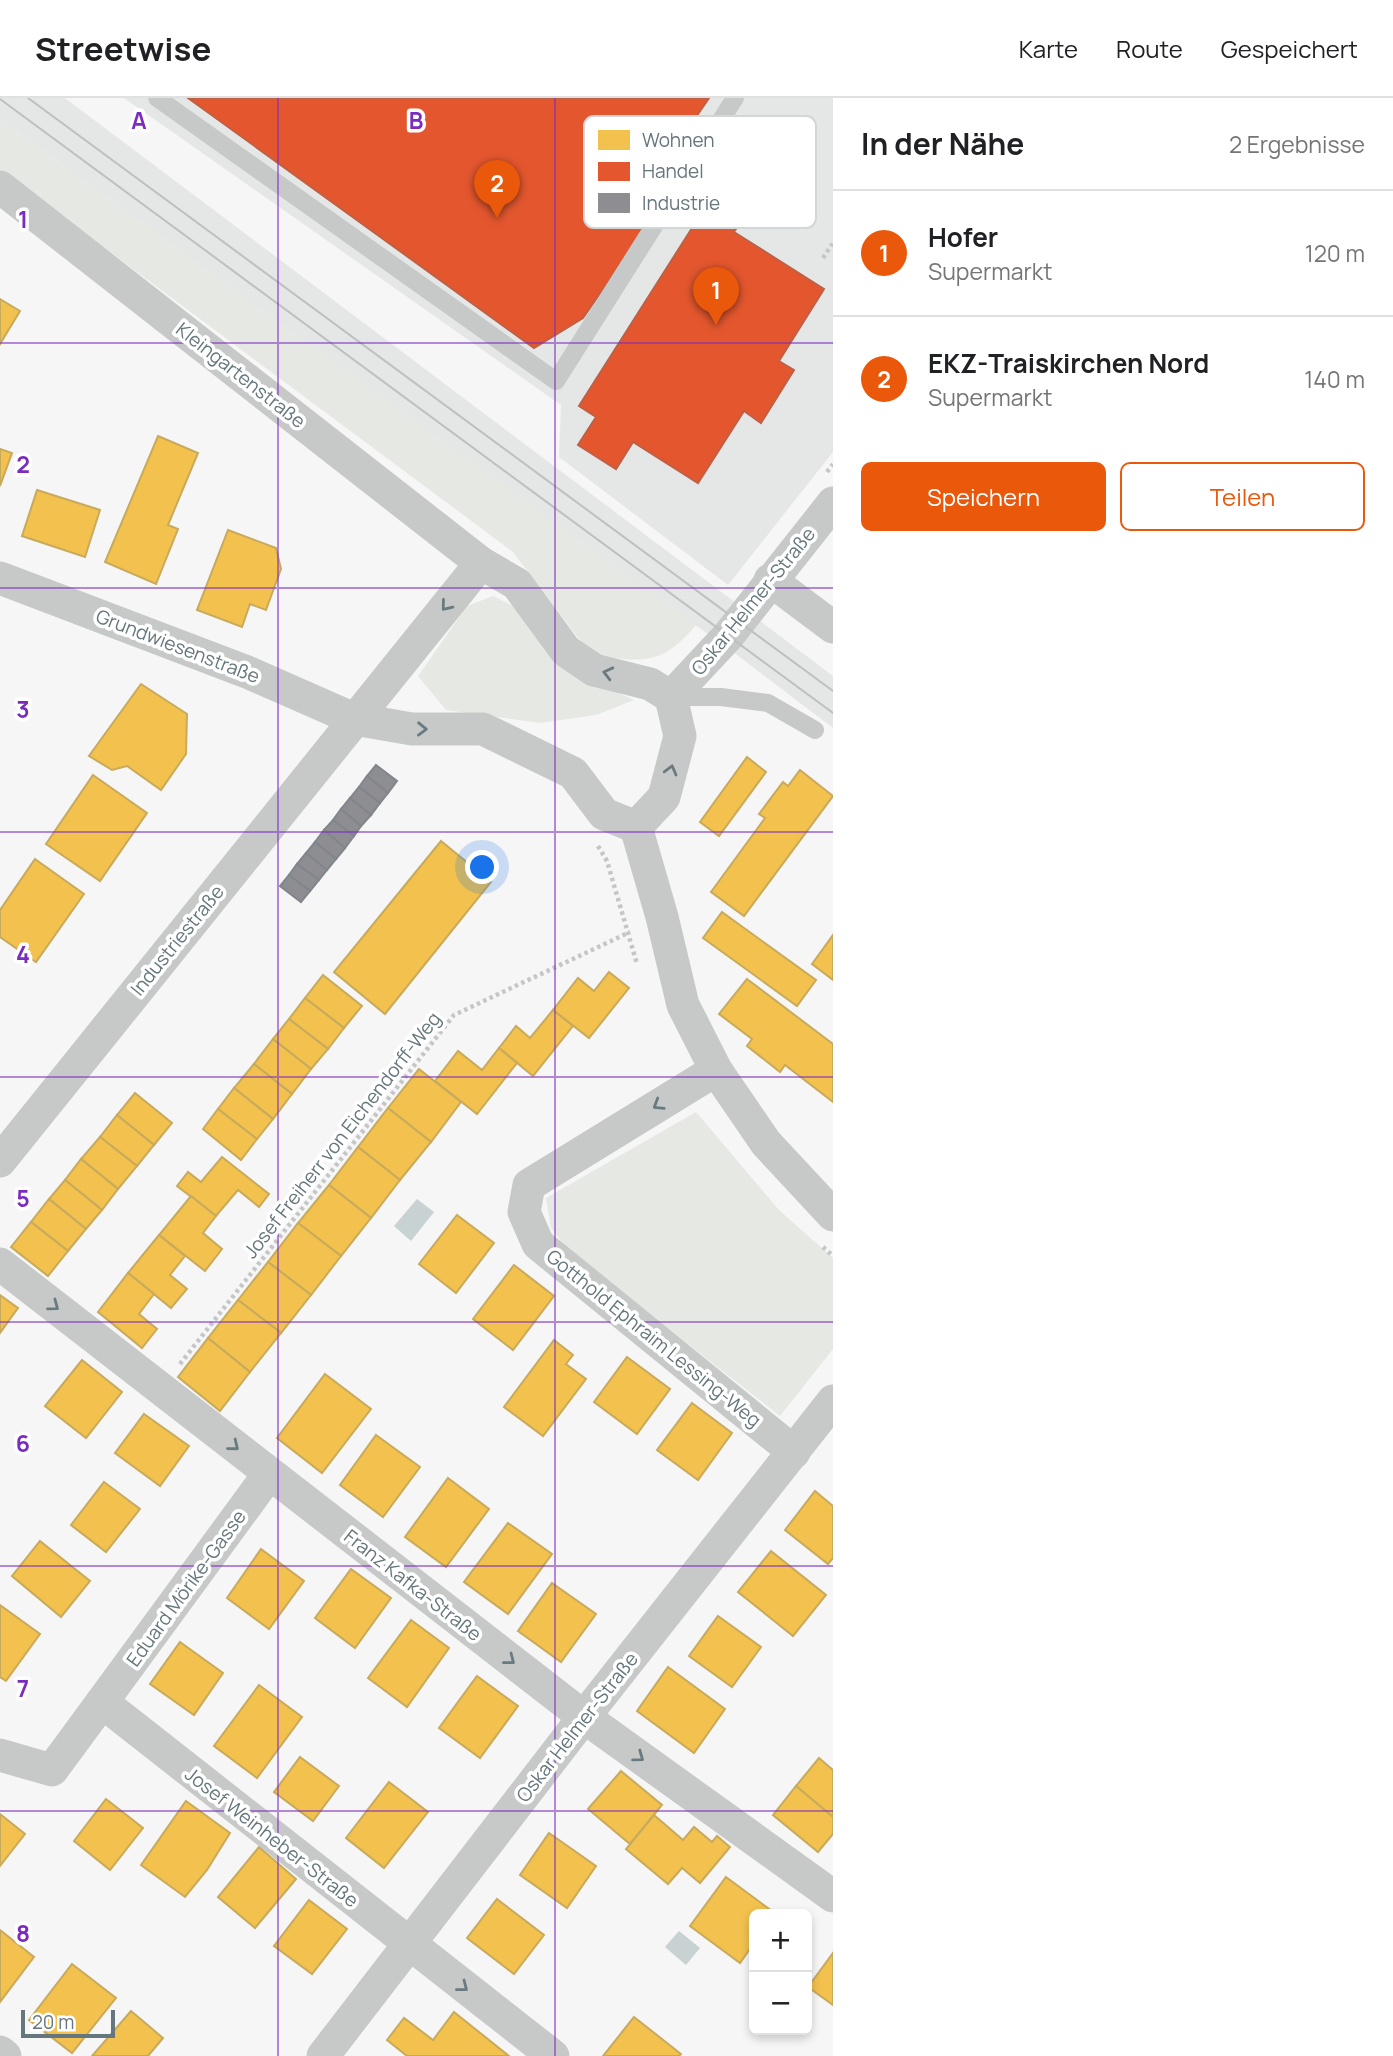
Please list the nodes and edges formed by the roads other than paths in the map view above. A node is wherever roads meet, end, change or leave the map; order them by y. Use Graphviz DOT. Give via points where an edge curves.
graph roads {
  1 [pos="157,98"];
  2 [pos="735,98"];
  3 [pos="724,116"];
  4 [pos="0,187"];
  5 [pos="653,228"];
  6 [pos="833,503"];
  7 [pos="481,563"];
  8 [pos="1,579"];
  9 [pos="769,580"];
  10 [pos="833,627"];
  11 [pos="671,697"];
  12 [pos="354,719"];
  13 [pos="815,730"];
  14 [pos="636,827"];
  15 [pos="716,1070"];
  16 [pos="0,1161"];
  17 [pos="833,1215"];
  18 [pos="0,1264"];
  19 [pos="833,1401"];
  20 [pos="794,1452"];
  21 [pos="269,1474"];
  22 [pos="102,1702"];
  23 [pos="584,1717"];
  24 [pos="0,1755"];
  25 [pos="833,1896"];
  26 [pos="409,1945"];
  27 [pos="0,2052"];
  28 [pos="5,2056"];
  29 [pos="323,2056"];
  30 [pos="554,2056"];
  1 -- 5 [label="lane" via="556,381"];
  2 -- 3 [label="lane"];
  4 -- 7 [label="street, Kleingartenstraße"];
  6 -- 9 [label="street, Oskar Helmer-Straße"];
  11 -- 7 [label="street, one-way" via="650,684 594,670 566,651 517,584"];
  7 -- 12 [label="street, Industriestraße, one-way"];
  8 -- 12 [label="street, Grundwiesenstraße" via="247,672"];
  9 -- 10 [label="street"];
  9 -- 11 [label="street, Oskar Helmer-Straße" via="728,636"];
  11 -- 13 [label="lane" via="721,696 768,703"];
  14 -- 11 [label="street, one-way" via="664,797 680,736"];
  12 -- 14 [label="street, one-way" via="412,729 483,729 573,773 604,814"];
  12 -- 16 [label="street, Industriestraße"];
  14 -- 15 [label="street" via="683,1004"];
  15 -- 17 [label="street" via="766,1143"];
  15 -- 20 [label="street, Gotthold Ephraim Lessing-Weg, one-way" via="529,1185 523,1212 538,1244"];
  18 -- 21 [label="street, Franz Kafka-Straße, one-way"];
  19 -- 20 [label="street, Oskar Helmer-Straße"];
  20 -- 23 [label="street, Oskar Helmer-Straße"];
  21 -- 22 [label="street, Eduard Mörike-Gasse"];
  21 -- 23 [label="street, Franz Kafka-Straße, one-way"];
  22 -- 24 [label="street" via="52,1770"];
  22 -- 26 [label="street, Josef Weinheber-Straße"];
  23 -- 25 [label="street, Franz Kafka-Straße, one-way"];
  23 -- 26 [label="street, Oskar Helmer-Straße"];
  26 -- 29 [label="street, Oskar Helmer-Straße"];
  26 -- 30 [label="street, Josef Weinheber-Straße, one-way"];
  27 -- 28 [label="street"];
}
